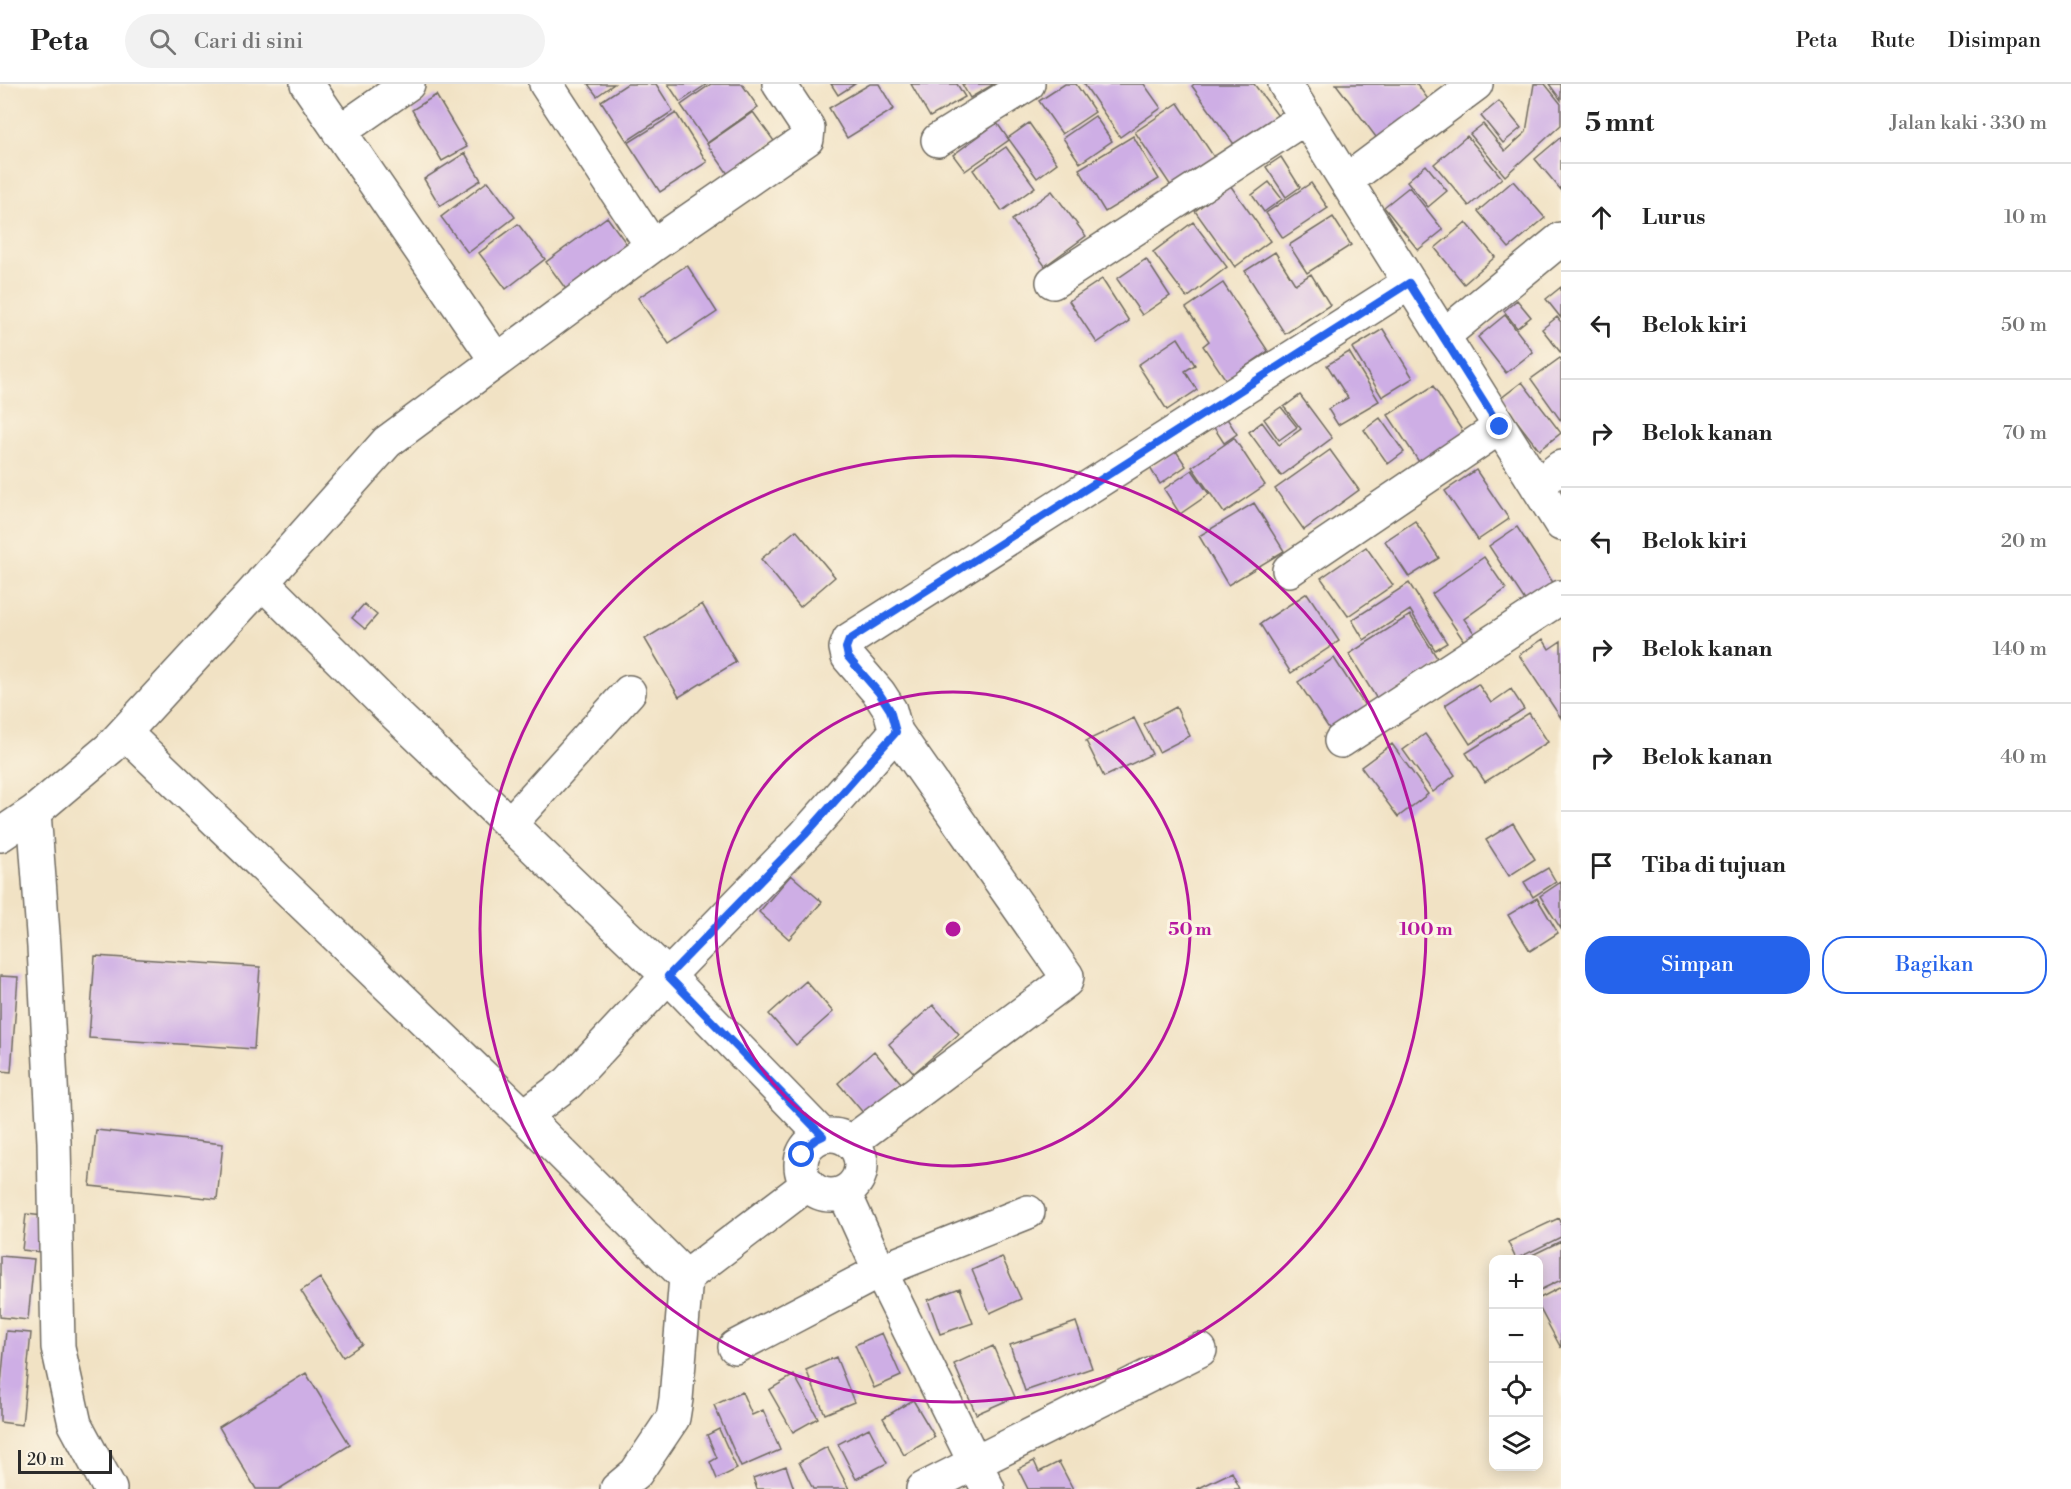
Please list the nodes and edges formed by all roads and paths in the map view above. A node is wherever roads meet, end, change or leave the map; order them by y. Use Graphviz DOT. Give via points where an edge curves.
graph roads {
  1 [pos="307,84"];
  2 [pos="408,84"];
  3 [pos="546,84"];
  4 [pos="779,84"];
  5 [pos="1028,84"];
  6 [pos="1285,84"];
  7 [pos="1476,84"];
  8 [pos="1306,117"];
  9 [pos="339,132"];
  10 [pos="938,140"];
  11 [pos="1346,181"];
  12 [pos="1561,240"];
  13 [pos="652,246"];
  14 [pos="1053,282"];
  15 [pos="1409,283"];
  16 [pos="1443,336"];
  17 [pos="496,360"];
  18 [pos="1500,427"];
  19 [pos="1549,476"];
  20 [pos="1561,524"];
  21 [pos="1289,570"];
  22 [pos="262,582"];
  23 [pos="1561,597"];
  24 [pos="629,692"];
  25 [pos="896,732"];
  26 [pos="125,733"];
  27 [pos="1341,741"];
  28 [pos="34,812"];
  29 [pos="510,824"];
  30 [pos="0,835"];
  31 [pos="668,976"];
  32 [pos="524,1116"];
  33 [pos="837,1139"];
  34 [pos="808,1184"];
  35 [pos="844,1192"];
  36 [pos="1028,1212"];
  37 [pos="880,1271"];
  38 [pos="686,1277"];
  39 [pos="735,1347"];
  40 [pos="1200,1350"];
  41 [pos="981,1476"];
  42 [pos="110,1489"];
  43 [pos="617,1489"];
  44 [pos="922,1489"];
  1 -- 9 [label="street"];
  2 -- 9 [label="street"];
  3 -- 13 [label="street"];
  4 -- 13 [label="street" via="808,128 807,139"];
  5 -- 10 [label="street"];
  6 -- 8 [label="street"];
  7 -- 11 [label="street"];
  8 -- 11 [label="street"];
  8 -- 14 [label="street"];
  9 -- 17 [label="street"];
  11 -- 15 [label="street"];
  12 -- 16 [label="street"];
  13 -- 17 [label="street"];
  15 -- 16 [label="street"];
  15 -- 25 [label="street" via="849,640 848,657 890,710"];
  16 -- 18 [label="street"];
  17 -- 22 [label="street" via="387,442"];
  18 -- 19 [label="street"];
  18 -- 21 [label="street"];
  19 -- 20 [label="street"];
  22 -- 26 [label="street"];
  22 -- 29 [label="street"];
  23 -- 27 [label="street"];
  24 -- 29 [label="street"];
  25 -- 31 [label="street" via="805,835"];
  25 -- 33 [label="street" via="1067,976 1057,988"];
  26 -- 28 [label="street"];
  26 -- 32 [label="street"];
  28 -- 30 [label="street"];
  28 -- 42 [label="street" via="54,1142 58,1347 75,1424"];
  29 -- 31 [label="street"];
  31 -- 32 [label="street" via="568,1083"];
  31 -- 33 [label="street"];
  32 -- 38 [label="street"];
  33 -- 34 [label="street" via="815,1139 807,1146 801,1165"];
  33 -- 35 [label="street" via="861,1158 858,1178"];
  34 -- 35 [label="street" via="825,1195"];
  34 -- 38 [label="street"];
  35 -- 37 [label="street"];
  36 -- 37 [label="street"];
  37 -- 39 [label="street"];
  37 -- 41 [label="street"];
  38 -- 43 [label="street" via="673,1418 636,1473"];
  40 -- 41 [label="street"];
  41 -- 44 [label="street"];
}
